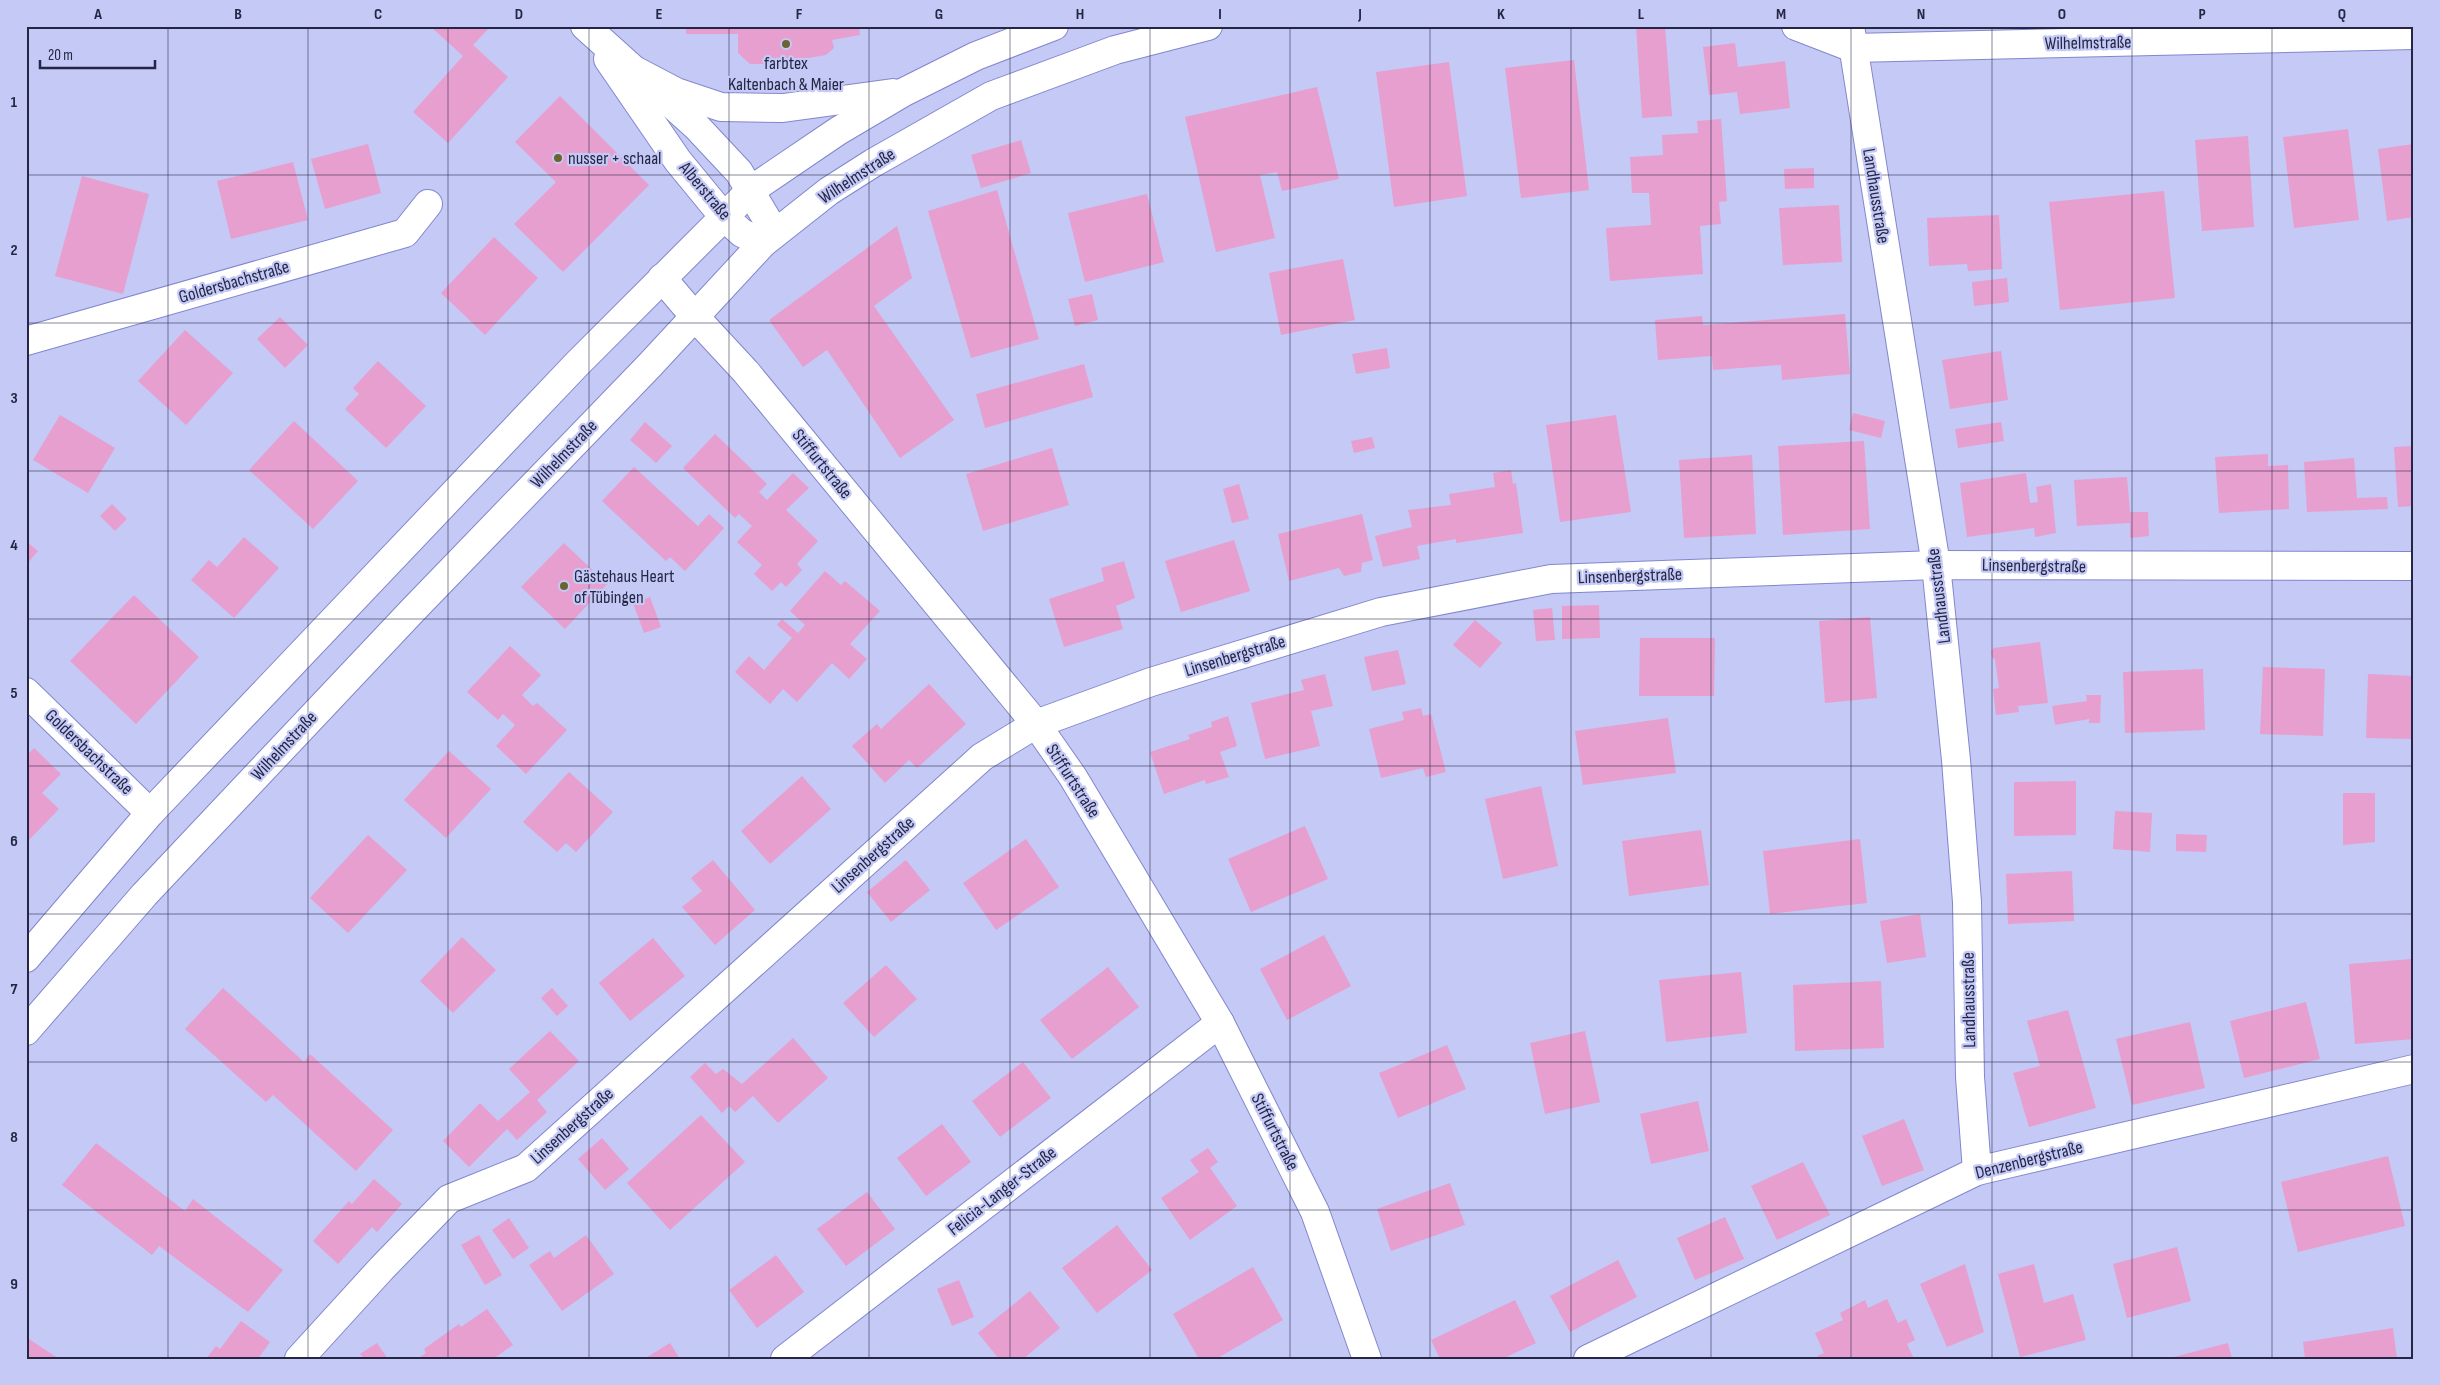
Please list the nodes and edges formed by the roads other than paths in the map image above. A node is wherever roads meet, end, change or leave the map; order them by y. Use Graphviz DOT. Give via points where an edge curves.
graph roads {
  1 [pos="1054,26"];
  2 [pos="1208,26"];
  3 [pos="1796,26"];
  4 [pos="587,28"];
  5 [pos="2414,35"];
  6 [pos="1851,37"];
  7 [pos="636,71"];
  8 [pos="904,92"];
  9 [pos="751,190"];
  10 [pos="428,204"];
  11 [pos="724,217"];
  12 [pos="769,238"];
  13 [pos="662,278"];
  14 [pos="695,317"];
  15 [pos="26,341"];
  16 [pos="1936,564"];
  17 [pos="2414,566"];
  18 [pos="26,692"];
  19 [pos="1036,724"];
  20 [pos="150,813"];
  21 [pos="26,958"];
  22 [pos="1220,1023"];
  23 [pos="26,1032"];
  24 [pos="2414,1069"];
  25 [pos="1977,1171"];
  26 [pos="298,1359"];
  27 [pos="784,1359"];
  28 [pos="1367,1359"];
  29 [pos="1588,1359"];
  1 -- 8 [label="street" via="976,56"];
  2 -- 12 [label="street, Wilhelmstraße" via="1115,50 991,96 829,191"];
  3 -- 6 [label="street, Wilhelmstraße"];
  4 -- 7 [label="street, Alberstraße"];
  4 -- 11 [label="street, Alberstraße" via="678,161"];
  5 -- 6 [label="street, Wilhelmstraße"];
  6 -- 16 [label="street, Landhausstraße"];
  7 -- 8 [label="street" via="676,92 721,107 783,108"];
  7 -- 9 [label="street, Alberstraße" via="726,157"];
  8 -- 9 [label="street" via="838,131"];
  9 -- 11 [label="street"];
  9 -- 12 [label="street, Alberstraße"];
  10 -- 15 [label="street, Goldersbachstraße" via="405,233"];
  11 -- 12 [label="street, Alberstraße" via="742,233"];
  11 -- 13 [label="street"];
  12 -- 14 [label="street, Wilhelmstraße"];
  13 -- 14 [label="street, Stiffurtstraße"];
  13 -- 20 [label="street"];
  14 -- 19 [label="street, Stiffurtstraße" via="746,372"];
  14 -- 23 [label="street, Wilhelmstraße" via="187,850"];
  16 -- 17 [label="street, Linsenbergstraße"];
  16 -- 19 [label="street, Linsenbergstraße" via="1528,582 1381,612 1151,682"];
  16 -- 25 [label="street, Landhausstraße" via="1967,902 1970,1078"];
  18 -- 20 [label="street, Goldersbachstraße"];
  19 -- 22 [label="street, Stiffurtstraße" via="1073,777"];
  19 -- 26 [label="street, Linsenbergstraße" via="982,757 526,1168 449,1199"];
  20 -- 21 [label="street"];
  22 -- 27 [label="street, Felicia-Langer-Straße"];
  22 -- 28 [label="street, Stiffurtstraße" via="1315,1212"];
  24 -- 25 [label="street, Denzenbergstraße"];
  25 -- 29 [label="street, Denzenbergstraße"];
}
